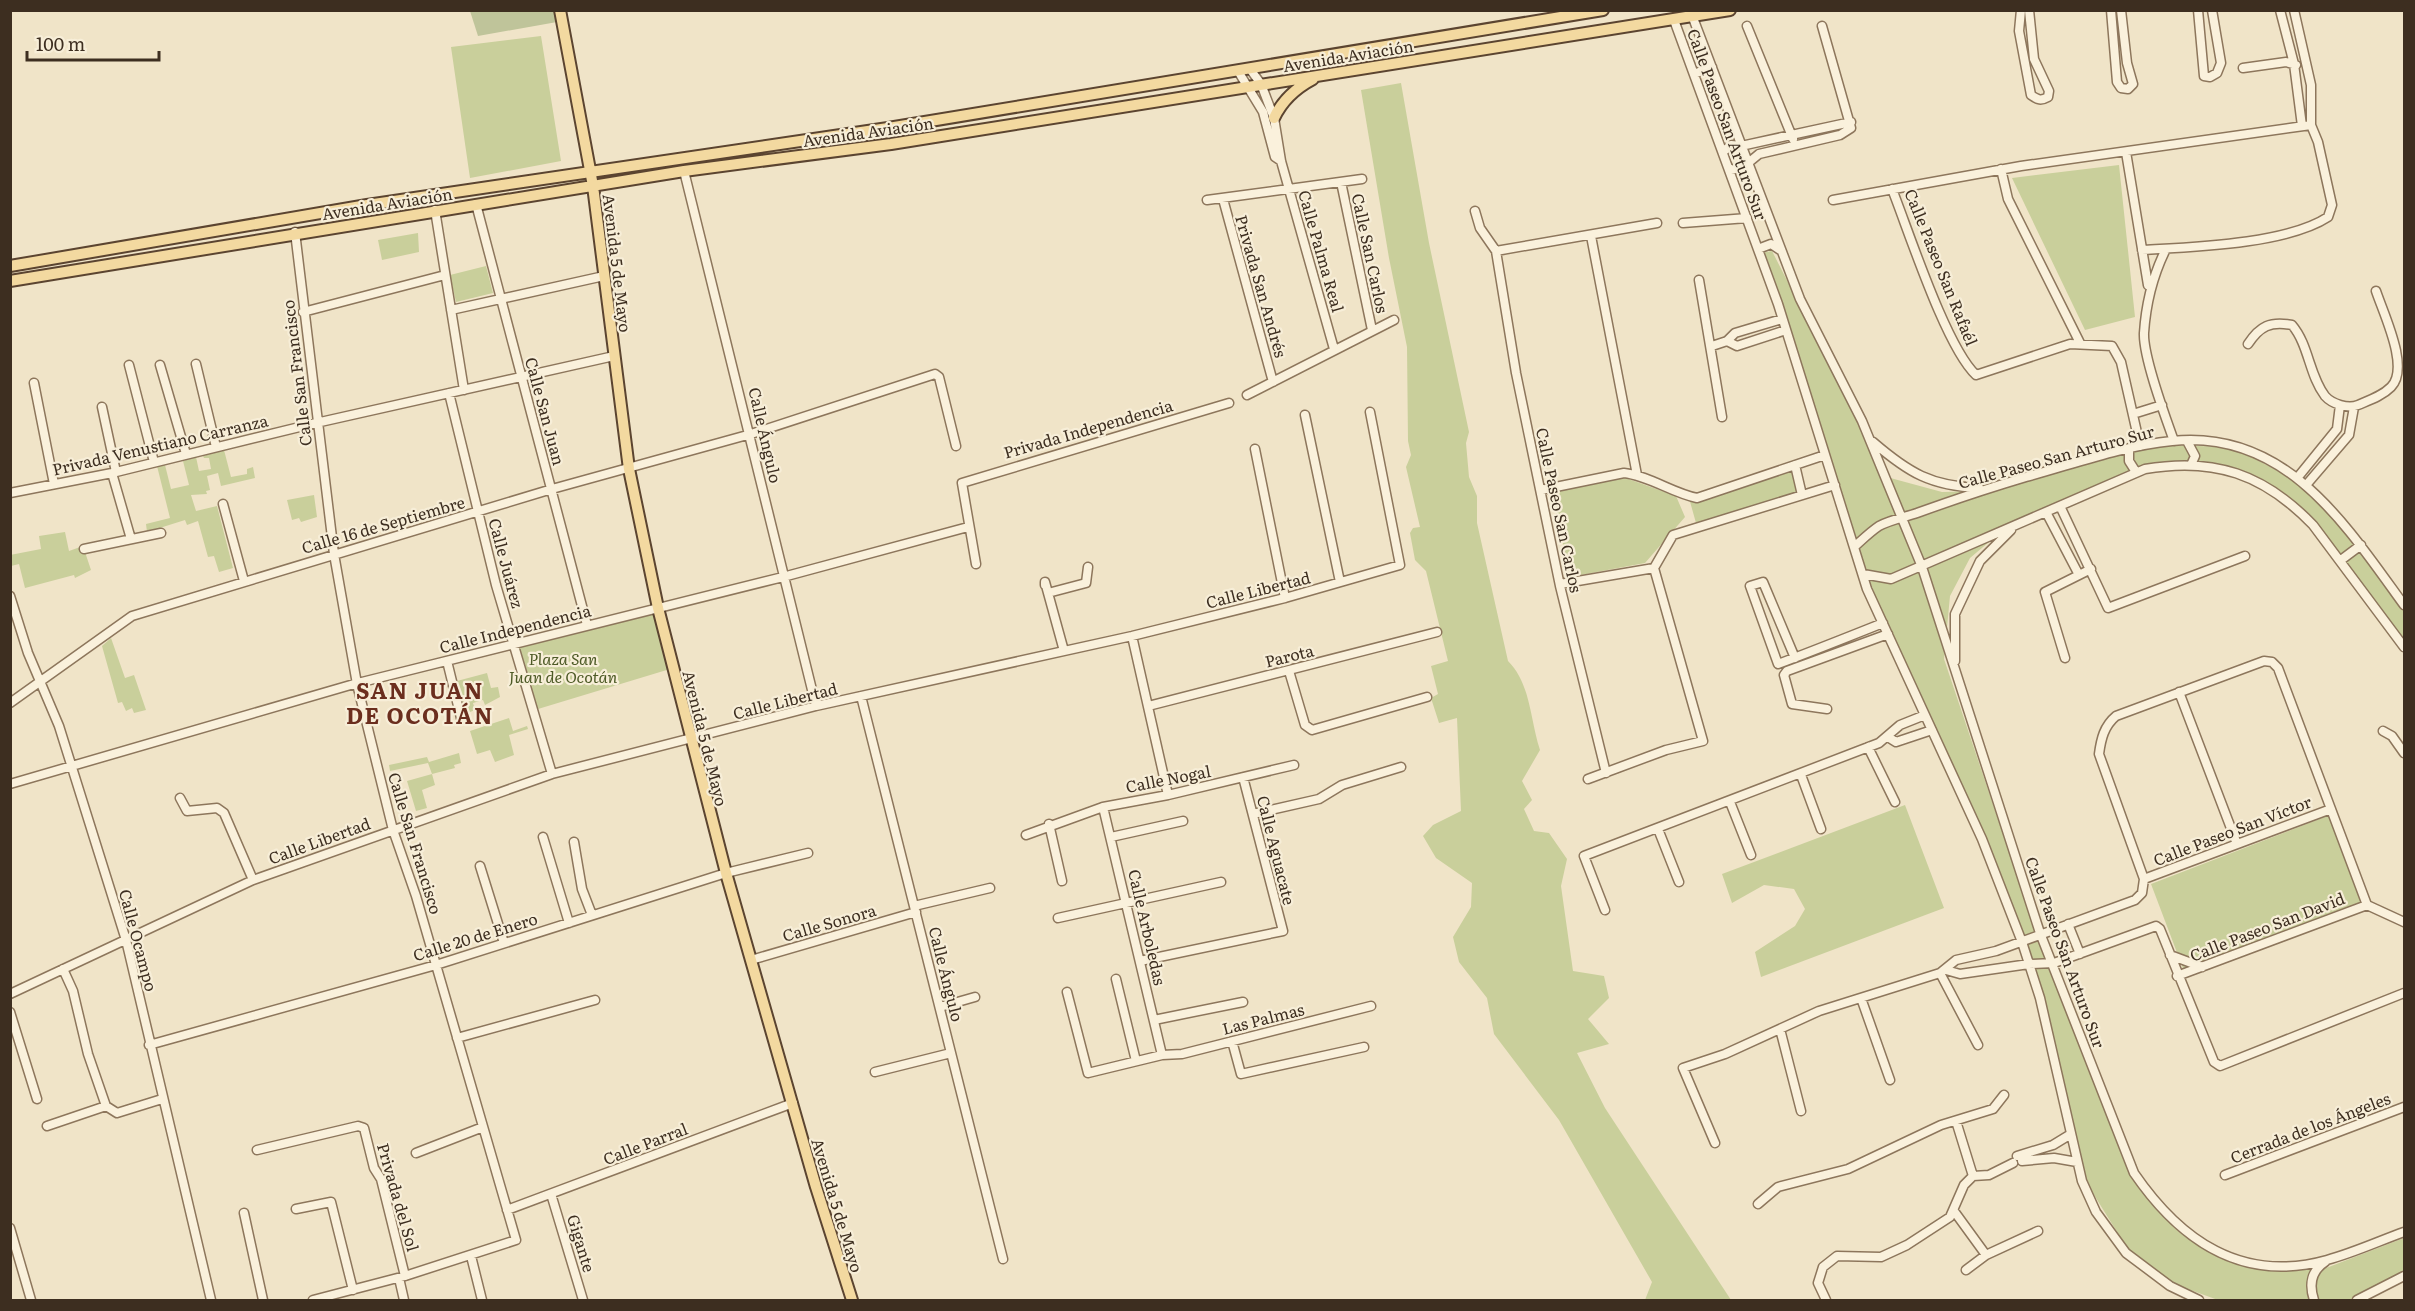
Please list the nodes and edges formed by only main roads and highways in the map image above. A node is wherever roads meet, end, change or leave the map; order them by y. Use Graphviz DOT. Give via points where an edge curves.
graph roads {
  1 [pos="561,10"];
  2 [pos="1603,10"];
  3 [pos="1730,10"];
  4 [pos="1692,14"];
  5 [pos="1324,74"];
  6 [pos="1269,119"];
  7 [pos="888,128"];
  8 [pos="891,144"];
  9 [pos="590,170"];
  10 [pos="593,186"];
  11 [pos="10,266"];
  12 [pos="10,281"];
  13 [pos="852,1300"];
  1 -- 9 [label="main road, Avenida 5 de Mayo"];
  2 -- 7 [label="main road, Avenida Aviación"];
  3 -- 4 [label="main road, Avenida Aviación"];
  4 -- 5 [label="main road, Avenida Aviación" via="1674,20"];
  5 -- 6 [label="main road" via="1293,93"];
  5 -- 8 [label="main road, Avenida Aviación"];
  7 -- 8 [label="main road"];
  7 -- 9 [label="main road, Avenida Aviación"];
  8 -- 10 [label="main road, Avenida Aviación"];
  9 -- 10 [label="main road, Avenida 5 de Mayo"];
  9 -- 11 [label="main road, Avenida Aviación"];
  10 -- 12 [label="main road, Avenida Aviación"];
  10 -- 13 [label="main road, Avenida 5 de Mayo" via="629,469 657,608 726,873"];
}
